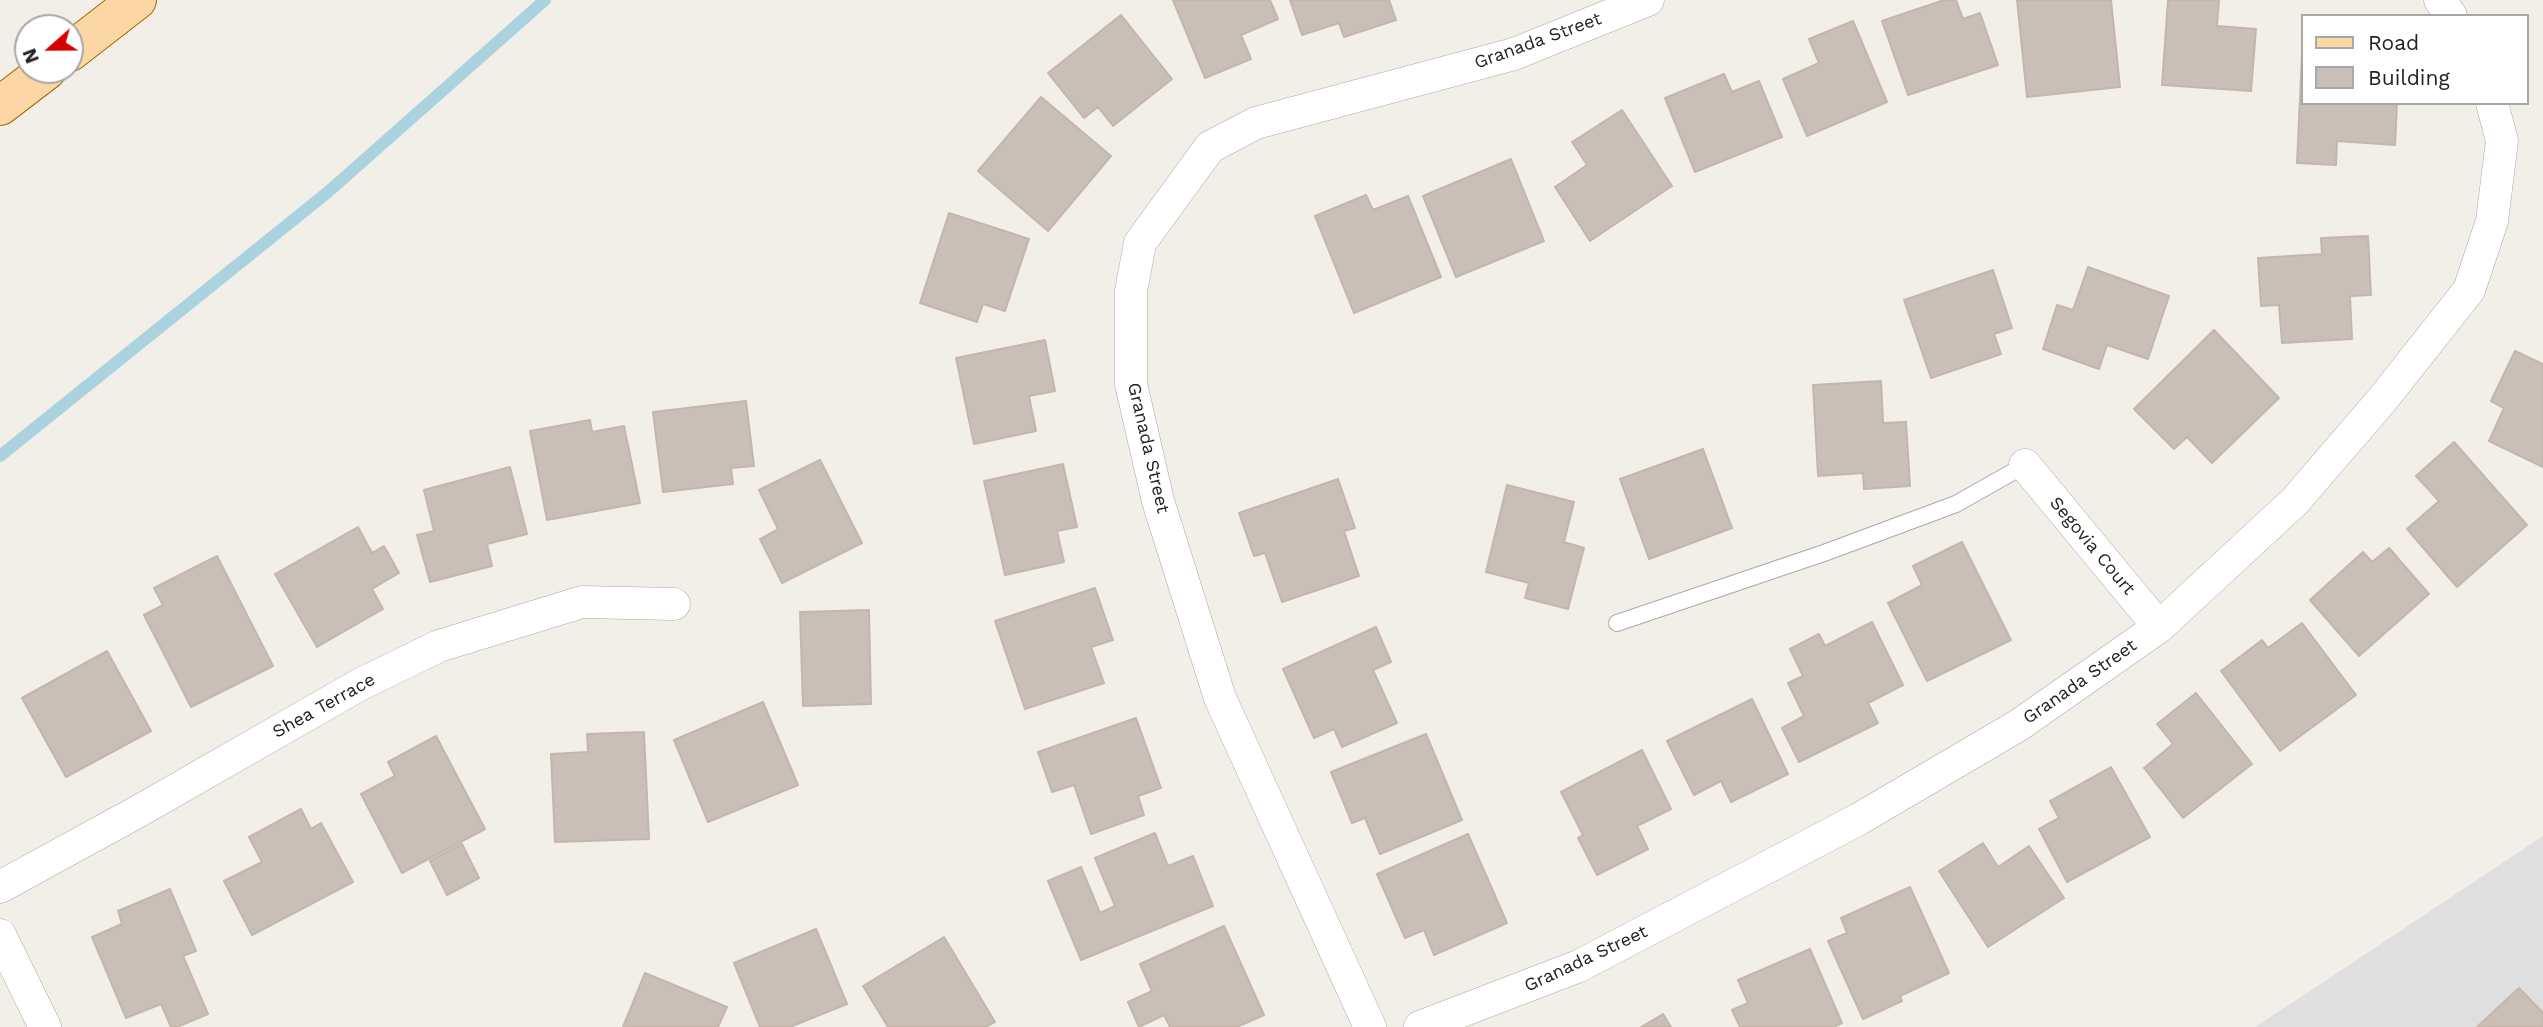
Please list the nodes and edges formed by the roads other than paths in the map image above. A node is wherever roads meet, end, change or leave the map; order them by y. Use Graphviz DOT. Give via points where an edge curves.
graph roads {
  1 [pos="137,0"];
  2 [pos="1648,0"];
  3 [pos="84,41"];
  4 [pos="29,84"];
  5 [pos="2492,105"];
  6 [pos="0,106"];
  7 [pos="2025,465"];
  8 [pos="674,604"];
  9 [pos="1617,623"];
  10 [pos="2159,626"];
  11 [pos="0,887"];
  12 [pos="0,935"];
  13 [pos="12,990"];
  14 [pos="45,1027"];
  15 [pos="1370,1027"];
  16 [pos="1420,1027"];
  1 -- 3 [label="main road"];
  2 -- 15 [label="street, Granada Street" via="1514,54 1256,123 1210,147 1140,243 1131,291 1131,384 1158,501 1220,698"];
  4 -- 6 [label="main road"];
  5 -- 10 [label="street, Granada Street" via="2502,141 2492,221 2469,290 2295,501"];
  7 -- 9 [label="lane" via="1956,504"];
  7 -- 10 [label="street, Segovia Court"];
  8 -- 11 [label="street, Shea Terrace" via="582,602 439,646 359,685"];
  10 -- 16 [label="street, Granada Street" via="2019,726 1859,819 1579,966"];
  12 -- 13 [label="street"];
  13 -- 14 [label="street"];
}
